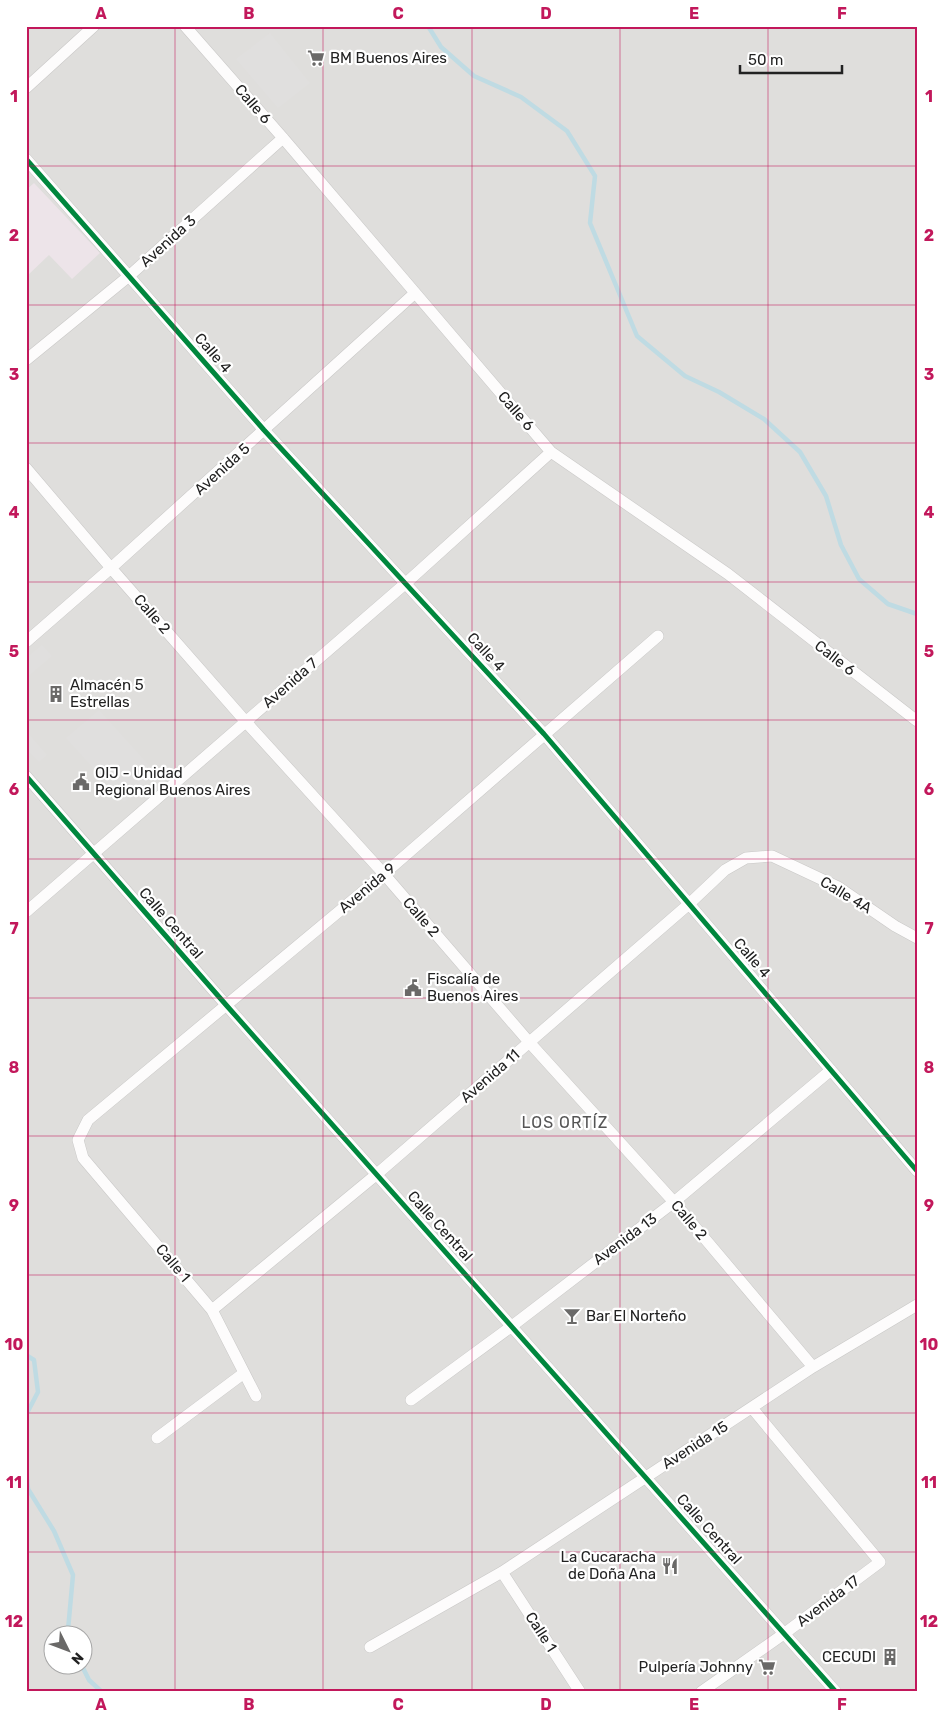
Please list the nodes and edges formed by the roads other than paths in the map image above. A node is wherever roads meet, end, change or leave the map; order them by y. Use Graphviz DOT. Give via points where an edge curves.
graph roads {
  1 [pos="94,26"];
  2 [pos="185,26"];
  3 [pos="26,88"];
  4 [pos="283,138"];
  5 [pos="26,159"];
  6 [pos="129,276"];
  7 [pos="415,293"];
  8 [pos="26,360"];
  9 [pos="264,430"];
  10 [pos="552,452"];
  11 [pos="26,468"];
  12 [pos="111,568"];
  13 [pos="406,583"];
  14 [pos="658,636"];
  15 [pos="26,642"];
  16 [pos="917,721"];
  17 [pos="246,722"];
  18 [pos="544,734"];
  19 [pos="26,776"];
  20 [pos="94,853"];
  21 [pos="772,856"];
  22 [pos="384,874"];
  23 [pos="689,904"];
  24 [pos="26,912"];
  25 [pos="917,938"];
  26 [pos="226,1006"];
  27 [pos="529,1042"];
  28 [pos="831,1070"];
  29 [pos="78,1140"];
  30 [pos="917,1171"];
  31 [pos="377,1174"];
  32 [pos="674,1202"];
  33 [pos="917,1305"];
  34 [pos="212,1310"];
  35 [pos="512,1326"];
  36 [pos="814,1367"];
  37 [pos="244,1373"];
  38 [pos="256,1396"];
  39 [pos="411,1400"];
  40 [pos="752,1408"];
  41 [pos="157,1438"];
  42 [pos="646,1477"];
  43 [pos="502,1572"];
  44 [pos="785,1633"];
  45 [pos="370,1647"];
  46 [pos="580,1692"];
  47 [pos="701,1692"];
  48 [pos="836,1692"];
  1 -- 3 [label="street"];
  2 -- 4 [label="street, Calle 6"];
  4 -- 6 [label="street, Avenida 3"];
  4 -- 7 [label="street, Calle 6"];
  5 -- 6 [label="street, Calle 4"];
  6 -- 8 [label="street, Avenida 3"];
  6 -- 9 [label="street, Calle 4"];
  7 -- 9 [label="street, Avenida 5"];
  7 -- 10 [label="street, Calle 6"];
  9 -- 12 [label="street, Avenida 5"];
  9 -- 13 [label="street, Calle 4"];
  10 -- 13 [label="street, Avenida 7"];
  10 -- 16 [label="street, Calle 6" via="728,574"];
  11 -- 12 [label="street, Calle 2"];
  12 -- 15 [label="street, Avenida 5"];
  12 -- 17 [label="street, Calle 2"];
  13 -- 17 [label="street, Avenida 7"];
  13 -- 18 [label="street, Calle 4"];
  14 -- 18 [label="street, Avenida 9"];
  17 -- 20 [label="street, Avenida 7"];
  17 -- 22 [label="street, Calle 2"];
  18 -- 22 [label="street, Avenida 9"];
  18 -- 23 [label="street, Calle 4"];
  19 -- 20 [label="street, Calle Central"];
  20 -- 24 [label="street, Avenida 7"];
  20 -- 26 [label="street, Calle Central"];
  21 -- 23 [label="street, Avenida 11" via="746,858 725,870"];
  21 -- 25 [label="street, Calle 4A" via="838,887"];
  22 -- 26 [label="street, Avenida 9"];
  22 -- 27 [label="street, Calle 2"];
  23 -- 27 [label="street, Avenida 11"];
  23 -- 28 [label="street, Calle 4"];
  26 -- 29 [label="street, Avenida 9" via="88,1120"];
  26 -- 31 [label="street, Calle Central"];
  27 -- 31 [label="street, Avenida 11"];
  27 -- 32 [label="street, Calle 2"];
  28 -- 30 [label="street, Calle 4"];
  28 -- 32 [label="street, Avenida 13"];
  29 -- 34 [label="street, Calle 1" via="83,1158"];
  31 -- 34 [label="street, Avenida 11"];
  31 -- 35 [label="street, Calle Central"];
  32 -- 35 [label="street, Avenida 13"];
  32 -- 36 [label="street, Calle 2"];
  33 -- 36 [label="street, Avenida 15"];
  34 -- 37 [label="street, Calle 1"];
  35 -- 39 [label="street, Avenida 13"];
  35 -- 42 [label="street, Calle Central"];
  36 -- 40 [label="street, Avenida 15"];
  37 -- 38 [label="street, Calle 1"];
  37 -- 41 [label="street"];
  40 -- 42 [label="street, Avenida 15"];
  40 -- 44 [label="street, Avenida 17" via="880,1562"];
  42 -- 43 [label="street, Avenida 15"];
  42 -- 44 [label="street, Calle Central"];
  43 -- 45 [label="street, Avenida 15"];
  43 -- 46 [label="street, Calle 1"];
  44 -- 47 [label="street, Avenida 17"];
  44 -- 48 [label="street, Calle Central"];
}
